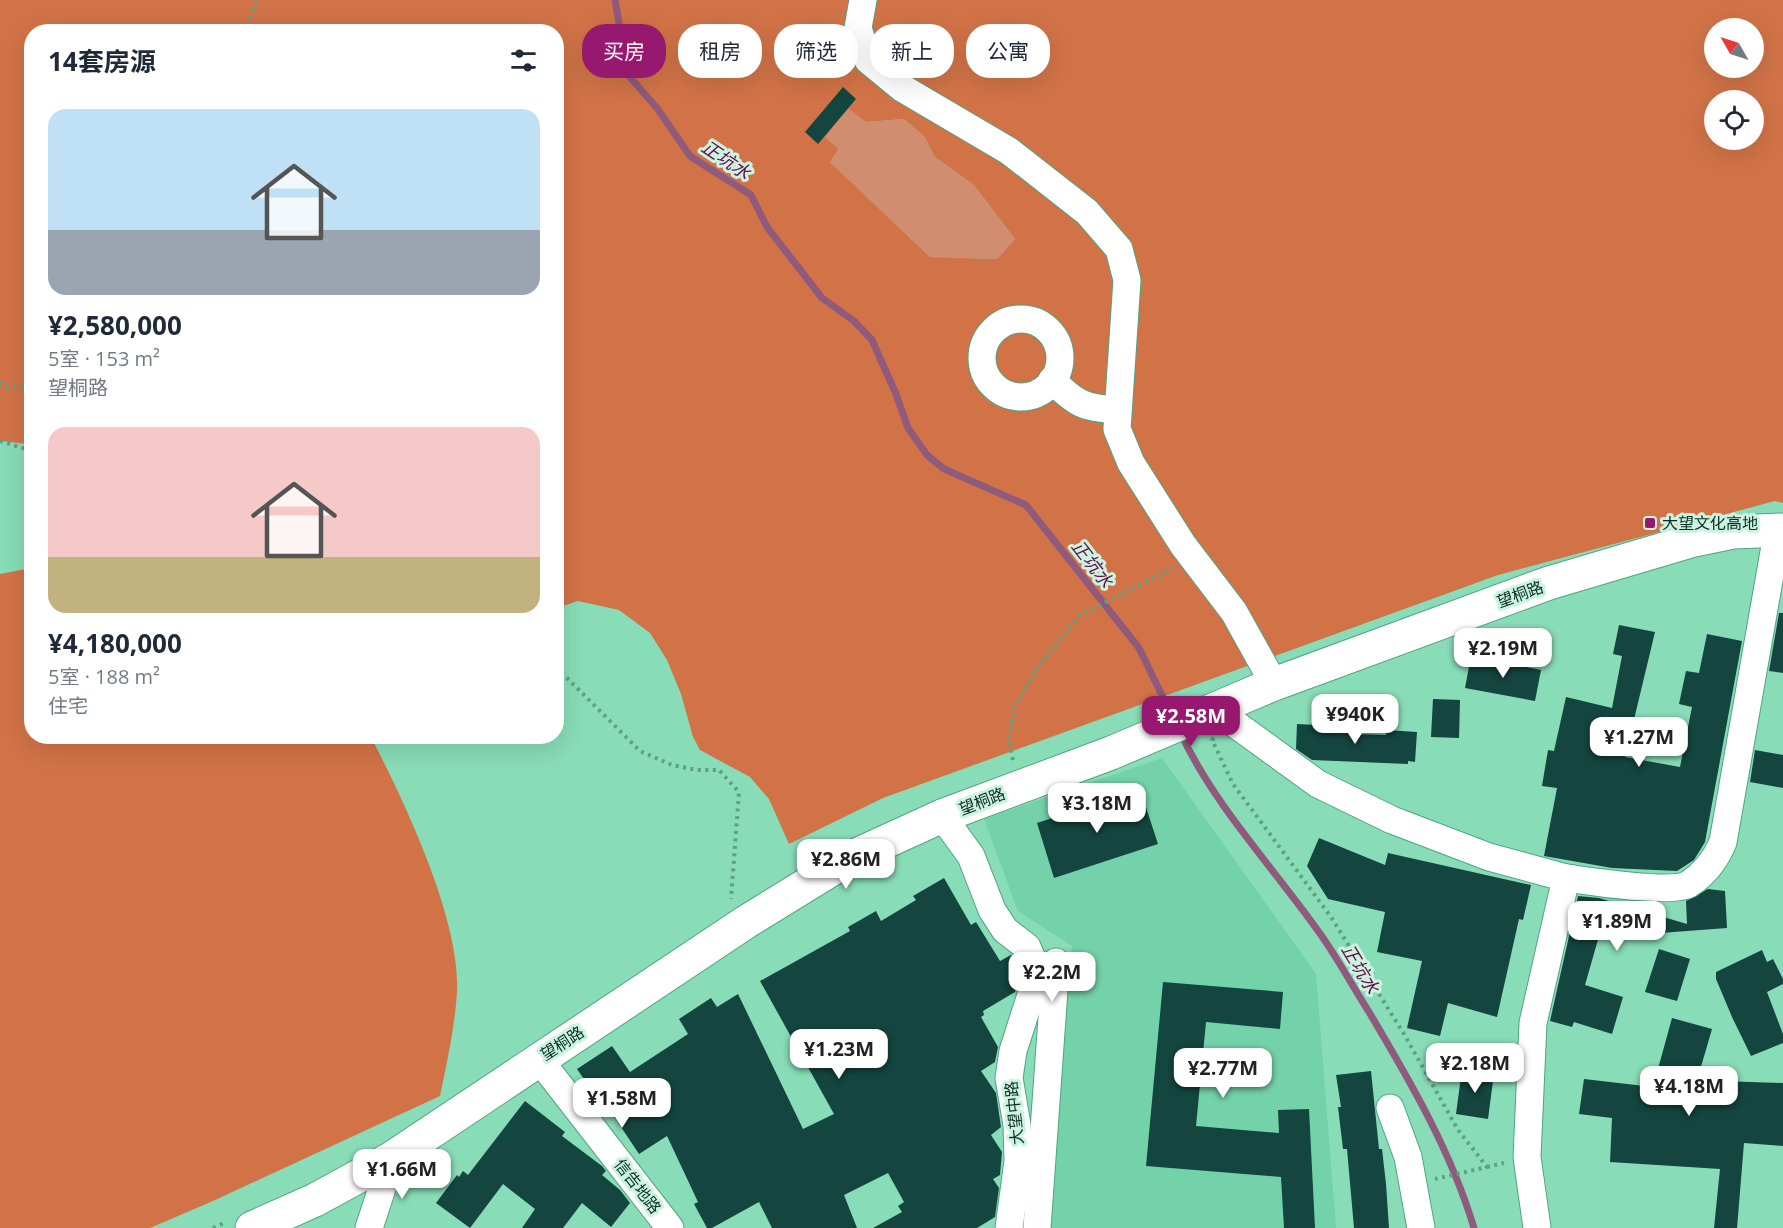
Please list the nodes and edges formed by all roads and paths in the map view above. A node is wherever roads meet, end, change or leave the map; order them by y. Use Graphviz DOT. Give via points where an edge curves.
graph roads {
  1 [pos="257,0"];
  2 [pos="863,0"];
  3 [pos="247,24"];
  4 [pos="1052,380"];
  5 [pos="0,382"];
  6 [pos="24,387"];
  7 [pos="1117,410"];
  8 [pos="0,441"];
  9 [pos="24,448"];
  10 [pos="1781,529"];
  11 [pos="1193,558"];
  12 [pos="564,675"];
  13 [pos="1274,684"];
  14 [pos="1221,713"];
  15 [pos="1019,787"];
  16 [pos="942,816"];
  17 [pos="1566,878"];
  18 [pos="746,922"];
  19 [pos="1056,962"];
  20 [pos="538,1058"];
  21 [pos="1390,1108"];
  22 [pos="392,1158"];
  23 [pos="1413,1184"];
  24 [pos="252,1228"];
  25 [pos="369,1228"];
  26 [pos="670,1228"];
  27 [pos="1010,1228"];
  28 [pos="1037,1228"];
  29 [pos="1422,1228"];
  30 [pos="1537,1228"];
  1 -- 3 [label="path"];
  2 -- 7 [label="street" via="858,28 868,60 902,88 1009,151 1087,212 1119,249 1127,280"];
  4 -- 7 [label="street" via="1066,395 1088,408"];
  5 -- 6 [label="path" via="6,387"];
  7 -- 11 [label="street" via="1116,429 1131,464"];
  8 -- 9 [label="path"];
  10 -- 13 [label="main road, 望桐路" via="1733,532 1694,540 1570,576"];
  10 -- 17 [label="street" via="1724,842 1714,862 1687,885 1651,887"];
  11 -- 13 [label="street" via="1234,612"];
  11 -- 15 [label="path" via="1080,615 1037,668 1014,708 1009,741"];
  12 -- 18 [label="path" via="640,751 672,765 719,770 739,792 731,901"];
  13 -- 14 [label="main road, 望桐路"];
  14 -- 15 [label="main road, 望桐路" via="1157,733"];
  14 -- 17 [label="street" via="1318,784 1392,820 1489,857"];
  14 -- 23 [label="path" via="1212,740 1233,784 1331,917 1458,1130 1487,1167"];
  15 -- 16 [label="main road, 望桐路"];
  16 -- 18 [label="main road, 望桐路" via="850,858"];
  16 -- 27 [label="street, 大望中路" via="971,856 992,910 1005,930 1027,947 1038,974 1013,1051 1010,1078 1018,1161"];
  17 -- 30 [label="street" via="1533,1023 1527,1157"];
  18 -- 20 [label="main road, 望桐路"];
  19 -- 28 [label="street"];
  20 -- 22 [label="main road, 望桐路"];
  20 -- 26 [label="street, 信告地路"];
  21 -- 23 [label="street" via="1408,1157"];
  22 -- 24 [label="main road, 望桐路" via="315,1200"];
  22 -- 25 [label="street"];
  23 -- 29 [label="street"];
}
